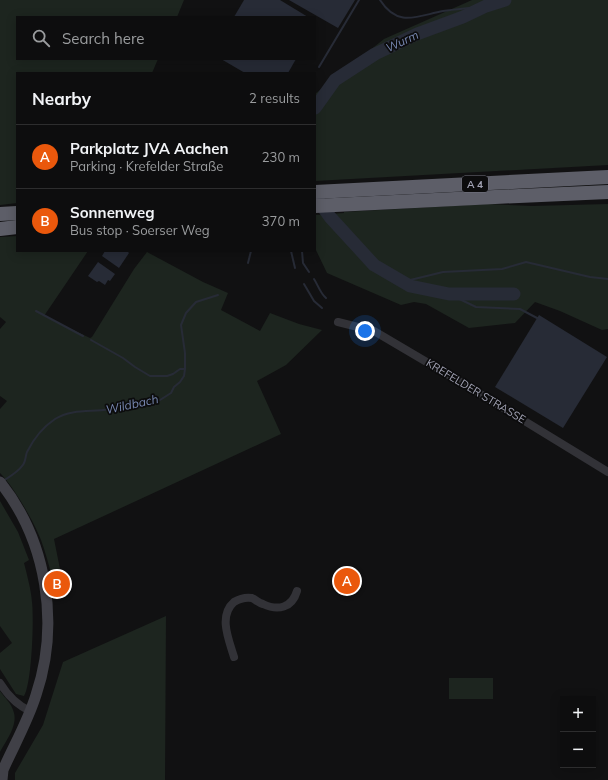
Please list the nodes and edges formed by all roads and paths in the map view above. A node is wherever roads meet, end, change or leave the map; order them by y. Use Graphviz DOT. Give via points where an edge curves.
graph roads {
  1 [pos="608,177"];
  2 [pos="316,192"];
  3 [pos="608,192"];
  4 [pos="343,197"];
  5 [pos="316,206"];
  6 [pos="16,213"];
  7 [pos="0,214"];
  8 [pos="16,227"];
  9 [pos="0,228"];
  10 [pos="338,322"];
  11 [pos="608,472"];
  12 [pos="1,483"];
  13 [pos="297,592"];
  14 [pos="234,657"];
  15 [pos="0,683"];
  16 [pos="30,711"];
  17 [pos="2,780"];
  1 -- 4 [label="highway, A 4"];
  2 -- 4 [label="highway, A 4"];
  3 -- 4 [label="highway, A 4"];
  4 -- 5 [label="highway, A 4"];
  6 -- 7 [label="highway"];
  8 -- 9 [label="highway"];
  10 -- 11 [label="street, KREFELDER STRASSE" via="374,331"];
  12 -- 16 [label="main road" via="30,532 45,584 48,614 47,646 42,677"];
  13 -- 14 [label="street" via="295,600 281,608 264,605 251,598 237,600 231,606 225,624"];
  15 -- 16 [label="street" via="7,694"];
  16 -- 17 [label="main road" via="3,770"];
}
